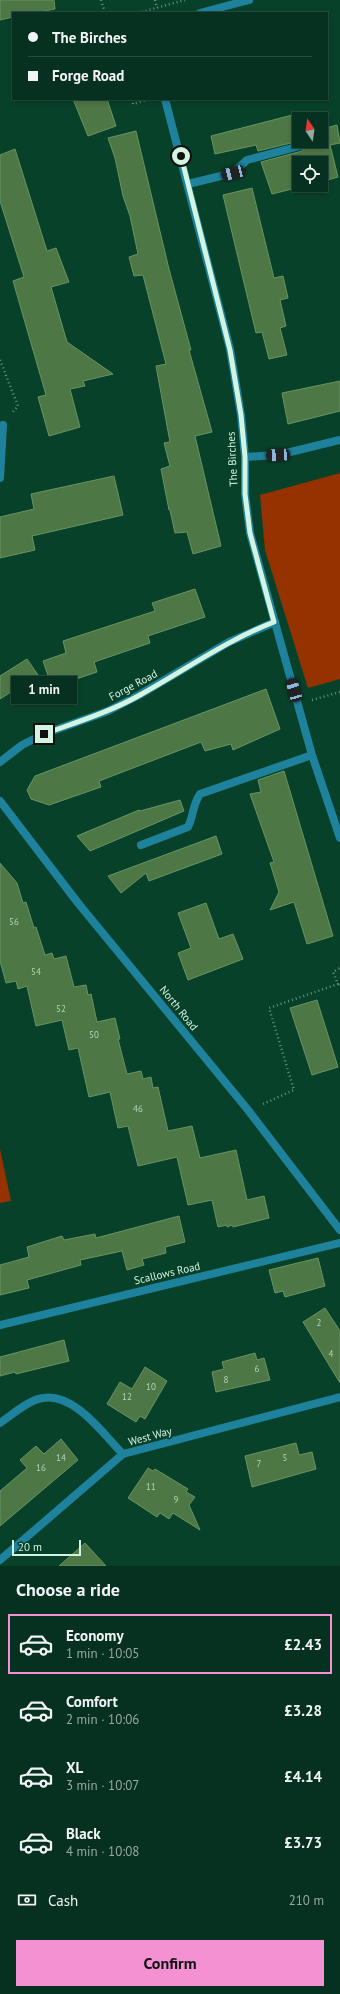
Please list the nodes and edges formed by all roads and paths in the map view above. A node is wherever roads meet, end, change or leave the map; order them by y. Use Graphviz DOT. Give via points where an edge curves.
graph roads {
  1 [pos="101,0"];
  2 [pos="155,0"];
  3 [pos="185,0"];
  4 [pos="249,0"];
  5 [pos="157,8"];
  6 [pos="105,12"];
  7 [pos="142,12"];
  8 [pos="204,12"];
  9 [pos="132,100"];
  10 [pos="147,100"];
  11 [pos="165,100"];
  12 [pos="292,148"];
  13 [pos="188,184"];
  14 [pos="0,360"];
  15 [pos="3,425"];
  16 [pos="340,440"];
  17 [pos="245,457"];
  18 [pos="0,478"];
  19 [pos="274,622"];
  20 [pos="340,692"];
  21 [pos="298,704"];
  22 [pos="312,755"];
  23 [pos="0,762"];
  24 [pos="0,801"];
  25 [pos="340,838"];
  26 [pos="141,844"];
  27 [pos="340,968"];
  28 [pos="248,1110"];
  29 [pos="340,1230"];
  30 [pos="340,1243"];
  31 [pos="0,1325"];
  32 [pos="340,1397"];
  33 [pos="0,1423"];
  34 [pos="123,1454"];
  35 [pos="0,1560"];
  1 -- 6 [label="path"];
  2 -- 5 [label="path"];
  3 -- 5 [label="path"];
  4 -- 8 [label="street"];
  5 -- 7 [label="path"];
  9 -- 10 [label="path" via="133,104"];
  11 -- 13 [label="street, The Birches"];
  12 -- 13 [label="street" via="247,160 233,173"];
  13 -- 17 [label="street, The Birches" via="230,350"];
  14 -- 15 [label="path" via="18,406"];
  15 -- 18 [label="street"];
  16 -- 17 [label="street" via="278,455"];
  17 -- 19 [label="street, The Birches" via="245,494 250,533"];
  19 -- 21 [label="street, The Birches"];
  19 -- 23 [label="street, Forge Road" via="229,642 139,695 22,745"];
  20 -- 21 [label="path"];
  21 -- 22 [label="street, The Birches"];
  22 -- 25 [label="street, The Birches"];
  22 -- 26 [label="street" via="200,794 193,804 193,817 188,827"];
  24 -- 28 [label="street, North Road" via="78,903"];
  27 -- 28 [label="path" via="333,972 338,984 269,1008 294,1090"];
  28 -- 29 [label="street, North Road"];
  30 -- 31 [label="street, Scallows Road"];
  32 -- 34 [label="street, West Way"];
  33 -- 34 [label="street" via="27,1404 42,1398 59,1398 77,1406"];
  34 -- 35 [label="street, West Way"];
}
